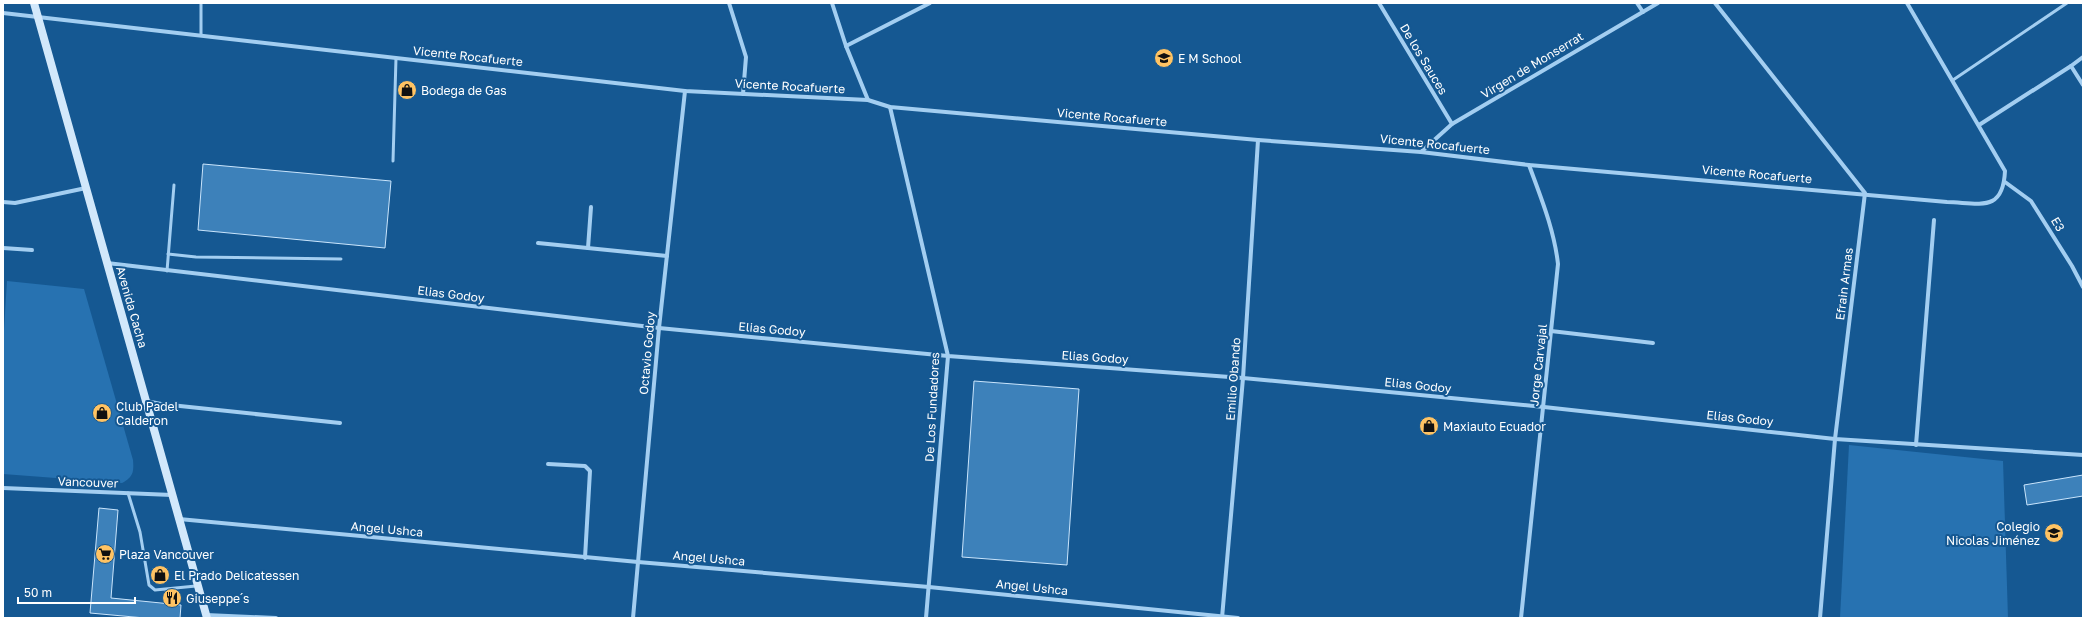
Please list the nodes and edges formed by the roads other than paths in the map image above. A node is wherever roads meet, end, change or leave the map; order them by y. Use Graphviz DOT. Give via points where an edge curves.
graph roads {
  1 [pos="34,3"];
  2 [pos="201,3"];
  3 [pos="729,3"];
  4 [pos="832,3"];
  5 [pos="930,3"];
  6 [pos="1379,3"];
  7 [pos="1637,3"];
  8 [pos="1658,3"];
  9 [pos="1715,3"];
  10 [pos="1907,3"];
  11 [pos="2067,3"];
  12 [pos="1643,12"];
  13 [pos="3,13"];
  14 [pos="38,16"];
  15 [pos="201,35"];
  16 [pos="846,46"];
  17 [pos="2083,57"];
  18 [pos="396,58"];
  19 [pos="2070,66"];
  20 [pos="1952,80"];
  21 [pos="2083,85"];
  22 [pos="685,91"];
  23 [pos="743,94"];
  24 [pos="868,100"];
  25 [pos="890,107"];
  26 [pos="1452,124"];
  27 [pos="1979,125"];
  28 [pos="1258,140"];
  29 [pos="1422,152"];
  30 [pos="393,161"];
  31 [pos="1529,165"];
  32 [pos="2005,182"];
  33 [pos="174,185"];
  34 [pos="86,188"];
  35 [pos="1865,194"];
  36 [pos="3,202"];
  37 [pos="591,207"];
  38 [pos="1934,220"];
  39 [pos="538,243"];
  40 [pos="3,248"];
  41 [pos="588,248"];
  42 [pos="32,250"];
  43 [pos="168,254"];
  44 [pos="667,256"];
  45 [pos="341,259"];
  46 [pos="107,263"];
  47 [pos="167,271"];
  48 [pos="2083,287"];
  49 [pos="659,328"];
  50 [pos="1551,331"];
  51 [pos="1653,343"];
  52 [pos="948,356"];
  53 [pos="1243,378"];
  54 [pos="146,401"];
  55 [pos="1544,407"];
  56 [pos="340,423"];
  57 [pos="1835,439"];
  58 [pos="1916,445"];
  59 [pos="2083,456"];
  60 [pos="548,464"];
  61 [pos="3,488"];
  62 [pos="128,493"];
  63 [pos="172,495"];
  64 [pos="179,519"];
  65 [pos="585,558"];
  66 [pos="638,562"];
  67 [pos="198,586"];
  68 [pos="929,587"];
  69 [pos="206,616"];
  70 [pos="1222,617"];
  71 [pos="276,618"];
  72 [pos="633,618"];
  73 [pos="926,618"];
  74 [pos="1238,618"];
  75 [pos="1521,618"];
  76 [pos="1820,618"];
  1 -- 14 [label="street, Avenida Cacha"];
  2 -- 15 [label="lane"];
  3 -- 23 [label="street" via="746,57"];
  4 -- 16 [label="street"];
  5 -- 16 [label="street"];
  6 -- 26 [label="street, De los Sauces"];
  7 -- 12 [label="street"];
  8 -- 12 [label="street, Virgen de Monserrat"];
  9 -- 35 [label="street"];
  10 -- 20 [label="street"];
  11 -- 20 [label="lane"];
  12 -- 26 [label="street, Virgen de Monserrat"];
  13 -- 14 [label="street, Vicente Rocafuerte"];
  14 -- 15 [label="street, Vicente Rocafuerte"];
  14 -- 34 [label="street, Avenida Cacha"];
  15 -- 18 [label="street, Vicente Rocafuerte"];
  16 -- 24 [label="street"];
  17 -- 19 [label="street"];
  18 -- 22 [label="street, Vicente Rocafuerte"];
  18 -- 30 [label="lane"];
  19 -- 21 [label="street"];
  19 -- 27 [label="street"];
  20 -- 27 [label="street"];
  22 -- 23 [label="street, Vicente Rocafuerte"];
  22 -- 44 [label="street, Octavio Godoy"];
  23 -- 24 [label="street, Vicente Rocafuerte"];
  24 -- 25 [label="street, Vicente Rocafuerte"];
  25 -- 28 [label="street, Vicente Rocafuerte"];
  25 -- 52 [label="street, De Los Fundadores"];
  26 -- 29 [label="street, Virgen de Monserrat"];
  27 -- 32 [label="street" via="2005,171"];
  28 -- 29 [label="street, Vicente Rocafuerte"];
  28 -- 53 [label="street, Emilio Obando"];
  29 -- 31 [label="street, Vicente Rocafuerte"];
  31 -- 35 [label="street, Vicente Rocafuerte"];
  31 -- 50 [label="street, Jorge Carvajal" via="1556,242 1558,264"];
  32 -- 35 [label="street, Vicente Rocafuerte" via="2000,196 1995,201 1985,203"];
  32 -- 48 [label="street, E3" via="2031,201"];
  33 -- 43 [label="lane"];
  34 -- 36 [label="street" via="15,203"];
  34 -- 46 [label="street, Avenida Cacha"];
  35 -- 57 [label="street, Efrain Armas"];
  37 -- 41 [label="street"];
  38 -- 58 [label="street"];
  39 -- 41 [label="street"];
  40 -- 42 [label="street"];
  41 -- 44 [label="street"];
  43 -- 45 [label="lane" via="196,257"];
  43 -- 47 [label="lane"];
  44 -- 49 [label="street, Octavio Godoy"];
  46 -- 47 [label="street, Elias Godoy"];
  46 -- 54 [label="street, Avenida Cacha"];
  47 -- 49 [label="street, Elias Godoy"];
  49 -- 52 [label="street, Elias Godoy"];
  49 -- 66 [label="street, Octavio Godoy"];
  50 -- 51 [label="street"];
  50 -- 55 [label="street, Jorge Carvajal"];
  52 -- 53 [label="street, Elias Godoy"];
  52 -- 68 [label="street, De Los Fundadores"];
  53 -- 55 [label="street, Elias Godoy"];
  53 -- 70 [label="street, Emilio Obando"];
  54 -- 56 [label="street"];
  54 -- 63 [label="street, Avenida Cacha"];
  55 -- 57 [label="street, Elias Godoy"];
  55 -- 75 [label="street, Jorge Carvajal"];
  57 -- 58 [label="street, Elias Godoy"];
  57 -- 76 [label="street, Efrain Armas"];
  58 -- 59 [label="street, Elias Godoy"];
  60 -- 65 [label="street" via="585,466 590,471"];
  61 -- 62 [label="street, Vancouver"];
  62 -- 63 [label="street, Vancouver"];
  62 -- 67 [label="lane" via="140,532 149,585 155,590"];
  63 -- 64 [label="street, Avenida Cacha"];
  64 -- 65 [label="street, Angel Ushca"];
  64 -- 67 [label="street, Avenida Cacha"];
  65 -- 66 [label="street, Angel Ushca"];
  66 -- 68 [label="street, Angel Ushca"];
  66 -- 72 [label="street, Octavio Godoy"];
  67 -- 69 [label="street, Avenida Cacha"];
  68 -- 70 [label="street, Angel Ushca"];
  68 -- 73 [label="street, De Los Fundadores"];
  69 -- 71 [label="street"];
  70 -- 74 [label="street, Angel Ushca"];
}
